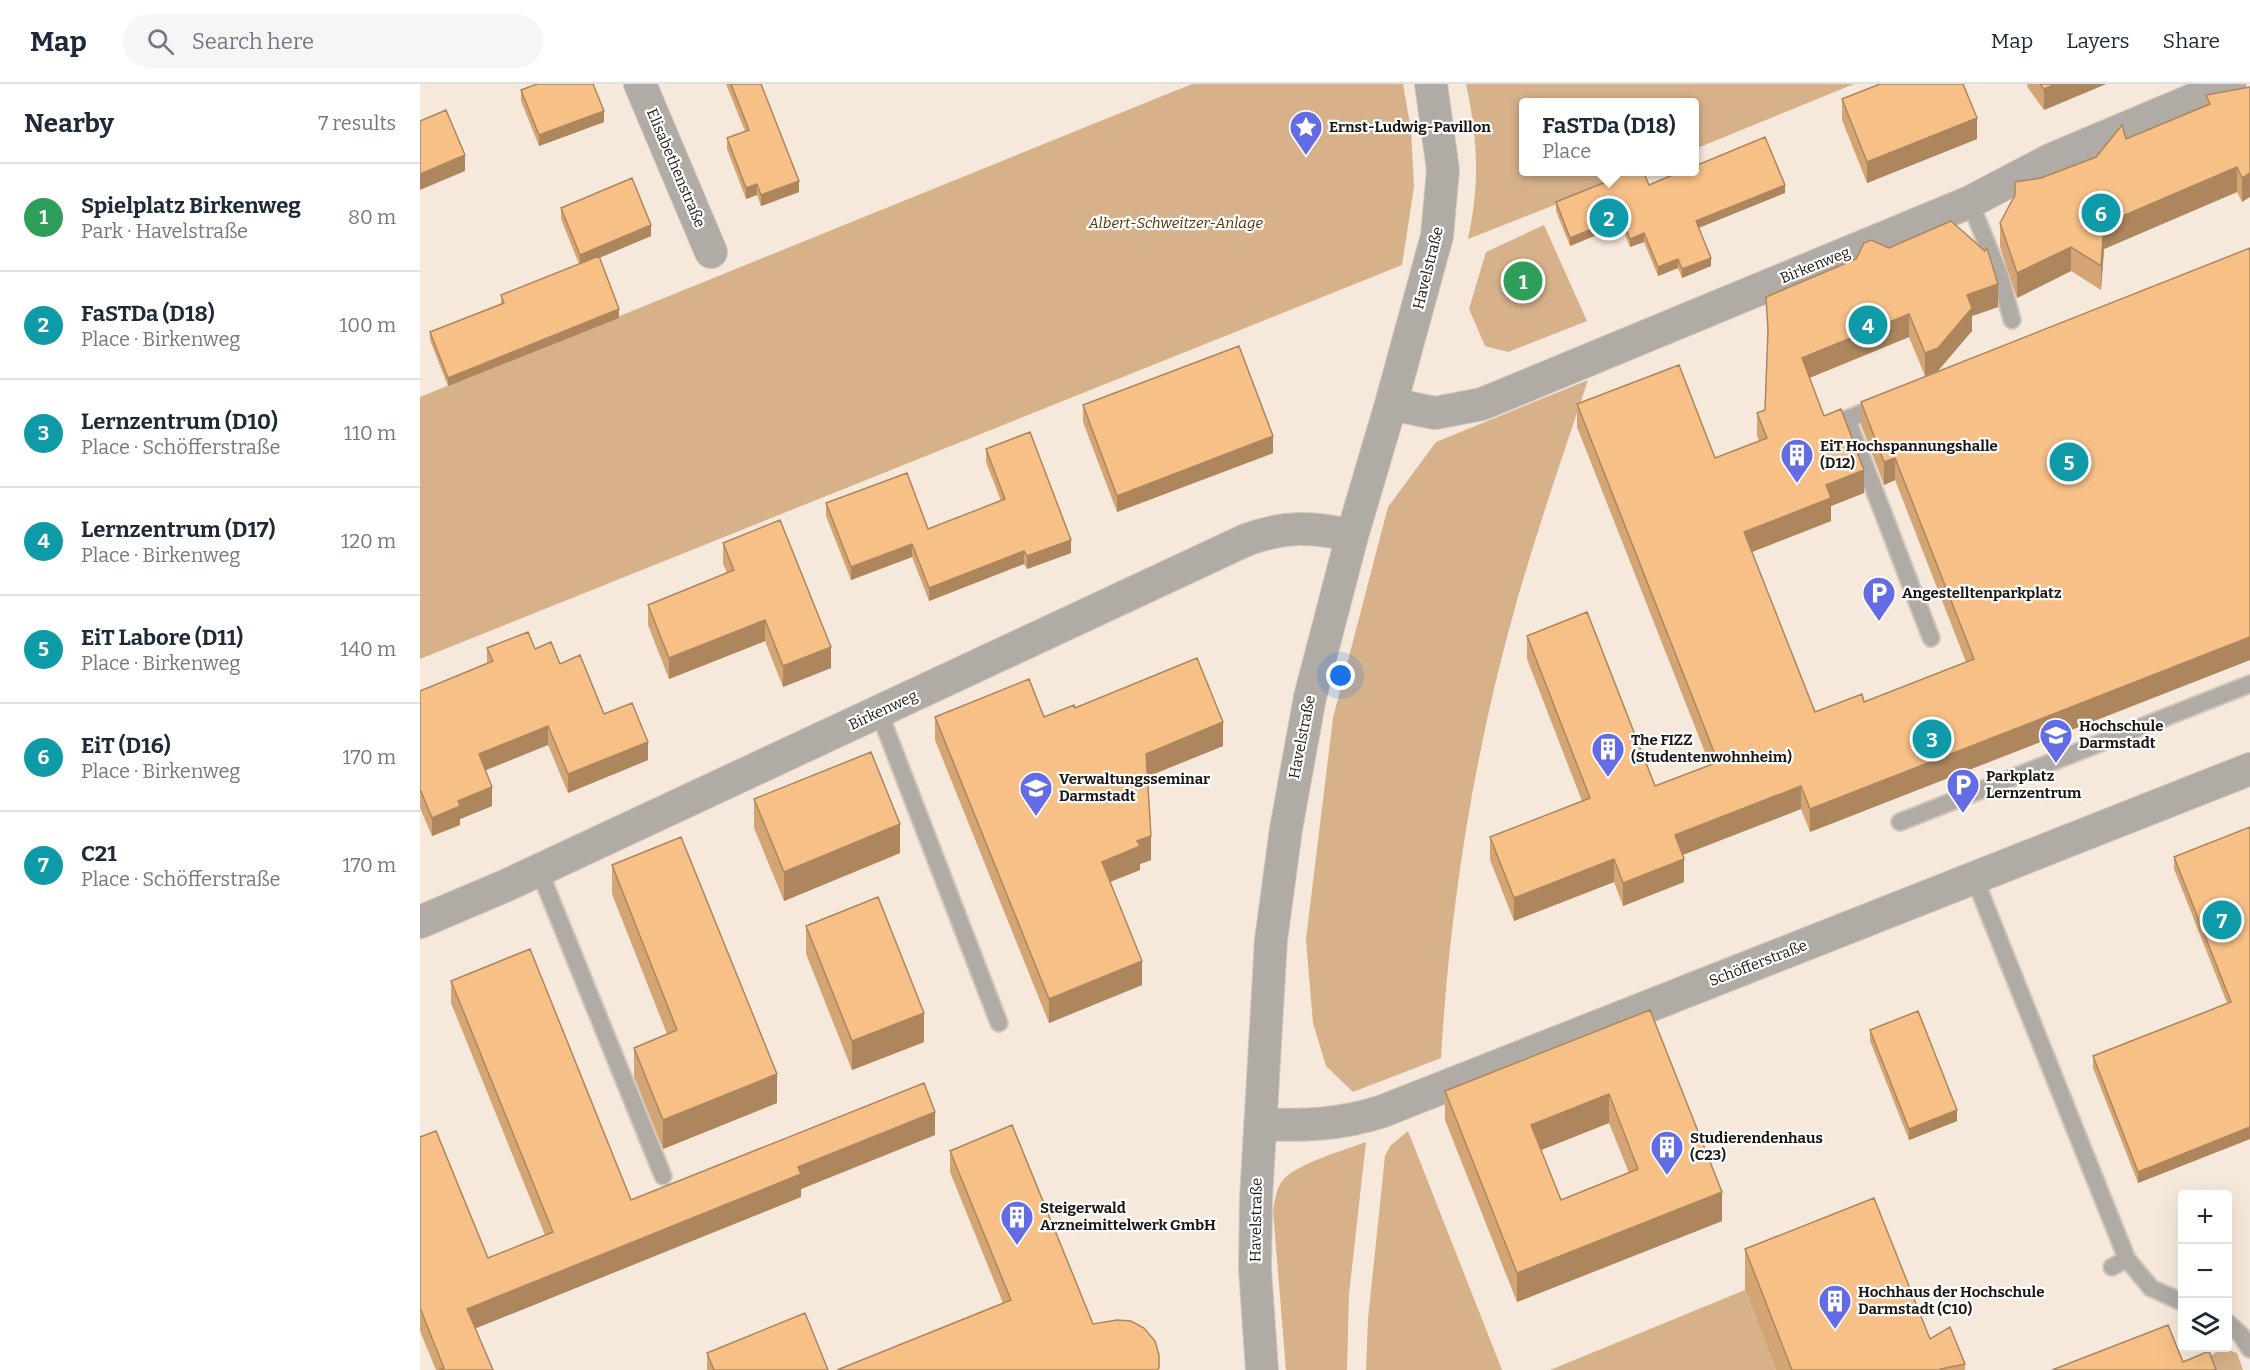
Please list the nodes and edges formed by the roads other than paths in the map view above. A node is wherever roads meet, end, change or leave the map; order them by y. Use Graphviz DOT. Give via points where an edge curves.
graph roads {
  1 [pos="640,84"];
  2 [pos="1431,84"];
  3 [pos="2230,84"];
  4 [pos="1970,202"];
  5 [pos="711,252"];
  6 [pos="2012,320"];
  7 [pos="1901,397"];
  8 [pos="1391,404"];
  9 [pos="1352,536"];
  10 [pos="1931,638"];
  11 [pos="2250,684"];
  12 [pos="879,712"];
  13 [pos="2250,769"];
  14 [pos="1900,822"];
  15 [pos="539,870"];
  16 [pos="1974,877"];
  17 [pos="420,922"];
  18 [pos="999,1023"];
  19 [pos="1260,1124"];
  20 [pos="663,1176"];
  21 [pos="2127,1259"];
  22 [pos="2112,1267"];
  23 [pos="2178,1300"];
  24 [pos="2232,1327"];
  25 [pos="2250,1349"];
  26 [pos="1262,1370"];
  1 -- 5 [label="street, Elisabethenstraße"];
  2 -- 8 [label="street, Havelstraße" via="1443,170 1441,211"];
  3 -- 4 [label="street, Birkenweg" via="2050,160"];
  4 -- 6 [label="lane" via="2000,276"];
  4 -- 8 [label="street, Birkenweg" via="1482,404 1435,413"];
  7 -- 10 [label="lane" via="1847,419"];
  8 -- 9 [label="street, Havelstraße"];
  9 -- 12 [label="street, Birkenweg" via="1313,528 1259,535"];
  9 -- 19 [label="street, Havelstraße" via="1310,697 1286,829 1271,940"];
  11 -- 14 [label="lane"];
  12 -- 15 [label="street, Birkenweg"];
  12 -- 18 [label="lane"];
  13 -- 16 [label="street, Schöfferstraße"];
  15 -- 17 [label="street, Birkenweg"];
  15 -- 20 [label="lane"];
  16 -- 19 [label="street, Schöfferstraße" via="1358,1119 1325,1125"];
  16 -- 21 [label="lane"];
  19 -- 26 [label="street, Havelstraße" via="1255,1258"];
  21 -- 22 [label="lane"];
  21 -- 23 [label="lane" via="2151,1288"];
  24 -- 25 [label="lane"];
}
